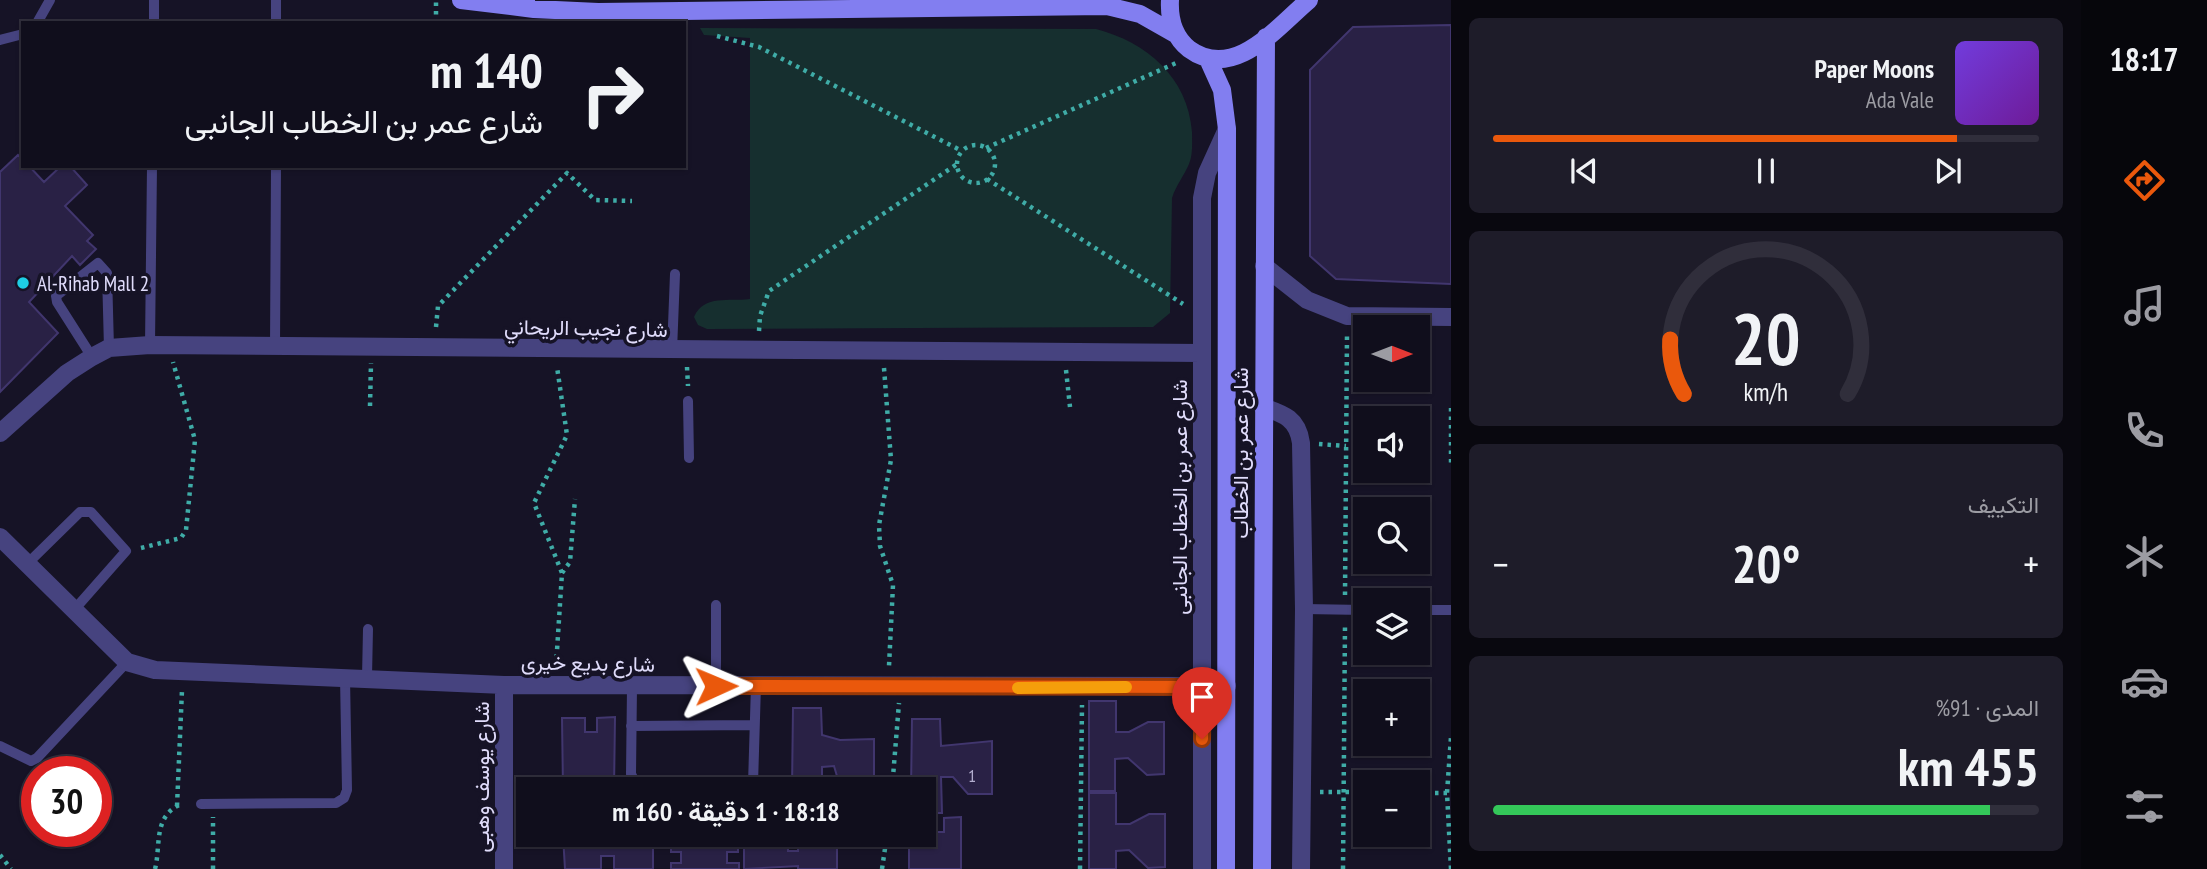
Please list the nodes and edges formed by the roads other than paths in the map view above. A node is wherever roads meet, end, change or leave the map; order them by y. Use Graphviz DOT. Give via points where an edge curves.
graph roads {
  1 [pos="50,0"];
  2 [pos="154,0"];
  3 [pos="276,0"];
  4 [pos="461,0"];
  5 [pos="1170,0"];
  6 [pos="1309,0"];
  7 [pos="678,17"];
  8 [pos="38,21"];
  9 [pos="154,21"];
  10 [pos="276,21"];
  11 [pos="21,35"];
  12 [pos="1177,35"];
  13 [pos="1266,37"];
  14 [pos="0,40"];
  15 [pos="1202,56"];
  16 [pos="1227,130"];
  17 [pos="152,168"];
  18 [pos="276,168"];
  19 [pos="1264,266"];
  20 [pos="675,274"];
  21 [pos="1451,317"];
  22 [pos="159,346"];
  23 [pos="109,348"];
  24 [pos="275,348"];
  25 [pos="680,351"];
  26 [pos="1201,353"];
  27 [pos="92,357"];
  28 [pos="688,401"];
  29 [pos="1263,407"];
  30 [pos="0,433"];
  31 [pos="689,458"];
  32 [pos="0,537"];
  33 [pos="27,564"];
  34 [pos="716,605"];
  35 [pos="1304,609"];
  36 [pos="74,610"];
  37 [pos="1353,610"];
  38 [pos="1430,610"];
  39 [pos="1451,610"];
  40 [pos="368,629"];
  41 [pos="127,662"];
  42 [pos="345,676"];
  43 [pos="367,677"];
  44 [pos="504,685"];
  45 [pos="756,685"];
  46 [pos="716,686"];
  47 [pos="1227,686"];
  48 [pos="632,687"];
  49 [pos="1203,687"];
  50 [pos="754,724"];
  51 [pos="631,726"];
  52 [pos="0,746"];
  53 [pos="201,804"];
  54 [pos="504,869"];
  55 [pos="1202,869"];
  56 [pos="1226,869"];
  57 [pos="1262,869"];
  58 [pos="1301,869"];
  1 -- 8 [label="lane"];
  2 -- 9 [label="lane"];
  3 -- 10 [label="lane"];
  4 -- 7 [label="street" via="566,12"];
  5 -- 12 [label="street"];
  6 -- 13 [label="street"];
  7 -- 12 [label="street" via="1107,6 1140,14"];
  11 -- 14 [label="lane"];
  12 -- 15 [label="street"];
  13 -- 15 [label="street" via="1234,58"];
  13 -- 19 [label="street, شارع عمر بن الخطاب"];
  15 -- 16 [label="street, شارع عمر بن الخطاب" via="1222,90"];
  16 -- 26 [label="street, شارع عمر بن الخطاب الجانبى" via="1207,173 1202,198"];
  16 -- 47 [label="street, شارع عمر بن الخطاب"];
  17 -- 22 [label="lane"];
  18 -- 24 [label="lane"];
  19 -- 21 [label="street" via="1307,300 1347,316"];
  19 -- 29 [label="street, شارع عمر بن الخطاب"];
  20 -- 25 [label="lane"];
  22 -- 23 [label="street, شارع نجيب الريحاني"];
  22 -- 24 [label="street, شارع نجيب الريحاني"];
  23 -- 27 [label="street, شارع نجيب الريحاني"];
  23 -- 27 [label="lane" via="107,273 98,263 56,296"];
  24 -- 25 [label="street, شارع نجيب الريحاني"];
  25 -- 26 [label="street, شارع نجيب الريحاني" via="881,348"];
  26 -- 49 [label="street, شارع عمر بن الخطاب الجانبى"];
  27 -- 30 [label="street, شارع نجيب الريحاني" via="67,373"];
  28 -- 31 [label="lane"];
  29 -- 35 [label="street" via="1285,414 1299,432"];
  29 -- 57 [label="street, شارع عمر بن الخطاب"];
  32 -- 33 [label="street"];
  33 -- 36 [label="street"];
  33 -- 36 [label="lane" via="86,510 124,545 126,551"];
  34 -- 46 [label="lane"];
  35 -- 37 [label="lane"];
  35 -- 58 [label="street"];
  36 -- 41 [label="street"];
  38 -- 39 [label="lane"];
  40 -- 43 [label="lane"];
  41 -- 42 [label="street, شارع بديع خيرى" via="155,670"];
  41 -- 52 [label="lane" via="37,758 31,761"];
  42 -- 43 [label="street, شارع بديع خيرى"];
  42 -- 53 [label="lane" via="344,798 336,803"];
  43 -- 44 [label="street, شارع بديع خيرى"];
  44 -- 48 [label="street, شارع بديع خيرى"];
  44 -- 54 [label="street, شارع يوسف وهبى"];
  45 -- 46 [label="street, شارع بديع خيرى"];
  45 -- 49 [label="street, شارع بديع خيرى"];
  45 -- 50 [label="lane"];
  46 -- 48 [label="street, شارع بديع خيرى"];
  47 -- 49 [label="street, شارع بديع خيرى"];
  47 -- 56 [label="street, شارع عمر بن الخطاب"];
  48 -- 51 [label="lane"];
  49 -- 55 [label="street, شارع عمر بن الخطاب الجانبى"];
  50 -- 51 [label="lane"];
  50 -- 51 [label="lane" via="754,777 748,787 646,789 637,786 631,775"];
}
